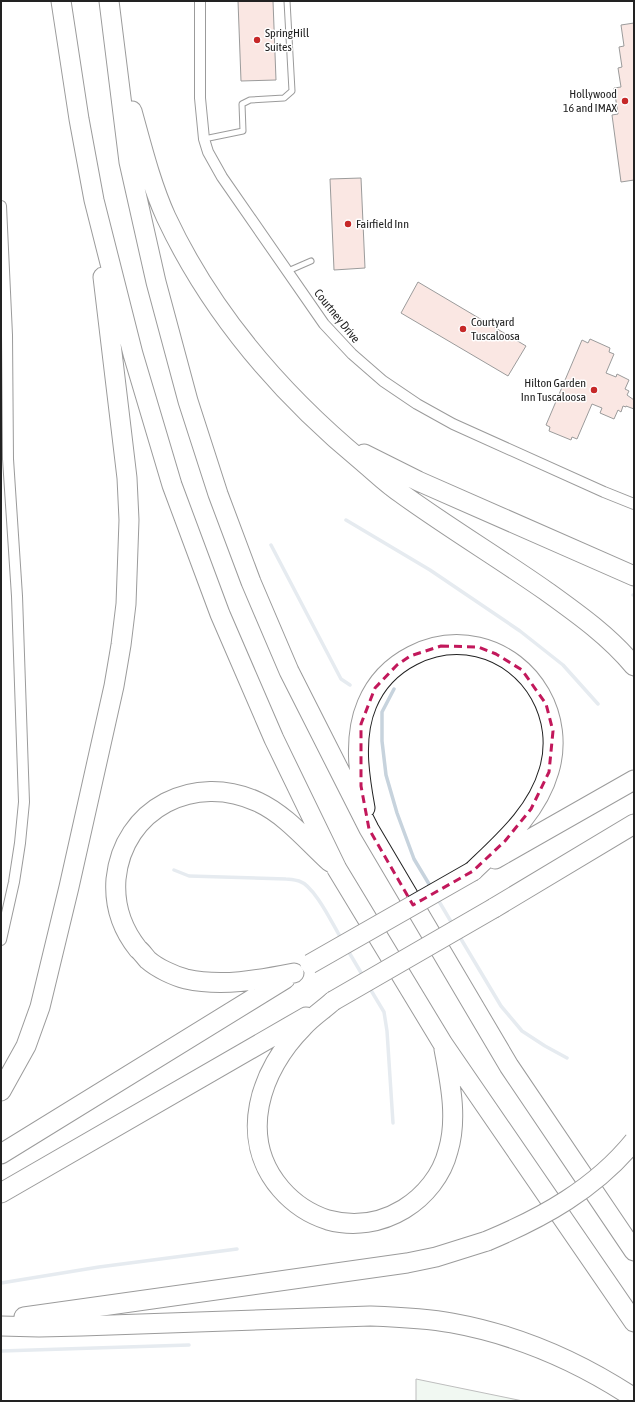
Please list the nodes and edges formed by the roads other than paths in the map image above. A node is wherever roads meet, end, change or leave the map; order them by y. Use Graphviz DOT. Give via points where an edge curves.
graph roads {
  1 [pos="61,1"];
  2 [pos="109,1"];
  3 [pos="200,1"];
  4 [pos="287,1"];
  5 [pos="114,42"];
  6 [pos="204,139"];
  7 [pos="94,200"];
  8 [pos="1,206"];
  9 [pos="311,261"];
  10 [pos="288,272"];
  11 [pos="335,439"];
  12 [pos="5,459"];
  13 [pos="634,504"];
  14 [pos="634,576"];
  15 [pos="633,665"];
  16 [pos="634,780"];
  17 [pos="634,824"];
  18 [pos="369,830"];
  19 [pos="337,869"];
  20 [pos="473,871"];
  21 [pos="1,940"];
  22 [pos="294,973"];
  23 [pos="333,1001"];
  24 [pos="443,1044"];
  25 [pos="1,1091"];
  26 [pos="634,1141"];
  27 [pos="1,1154"];
  28 [pos="1,1193"];
  29 [pos="634,1251"];
  30 [pos="1,1322"];
  31 [pos="634,1322"];
  32 [pos="1,1326"];
  33 [pos="634,1398"];
  1 -- 7 [label="highway"];
  2 -- 5 [label="highway"];
  3 -- 6 [label="street, Courtney Drive" via="200,98"];
  4 -- 6 [label="lane" via="292,91 284,98 250,100 242,104 243,131"];
  5 -- 11 [label="highway" via="151,177 184,253 207,290 258,360"];
  5 -- 18 [label="highway" via="129,162 156,282 188,401 218,494 251,582 289,671"];
  6 -- 10 [label="street, Courtney Drive" via="222,177"];
  7 -- 19 [label="highway" via="133,354 172,485 223,621 274,739"];
  7 -- 25 [label="highway" via="127,478 129,520 126,604 114,686 42,1000 26,1046"];
  8 -- 12 [label="street" via="7,335"];
  9 -- 10 [label="lane"];
  10 -- 13 [label="street, Courtney Drive" via="324,324 352,354 389,385 417,404 454,424"];
  11 -- 14 [label="highway" via="418,481"];
  11 -- 15 [label="highway" via="400,493 526,577 593,626"];
  12 -- 21 [label="street" via="17,596 24,802 14,882"];
  16 -- 20 [label="highway"];
  17 -- 23 [label="highway, bridge"];
  18 -- 20 [label="highway" via="358,762 361,724 366,705 375,688 397,665 423,650 441,646 460,646 478,647 496,654 522,670 539,692 553,731 552,759 544,785 523,821"];
  18 -- 29 [label="highway" via="509,1066"];
  19 -- 22 [label="highway" via="290,823 259,802 227,792 192,793 161,805 140,823 124,846 116,886 119,914 131,939 148,961 172,974 199,981 245,982"];
  19 -- 24 [label="highway"];
  20 -- 22 [label="highway, bridge"];
  22 -- 27 [label="highway"];
  23 -- 24 [label="highway" via="303,1026 280,1056 267,1078 257,1120 259,1147 269,1173 294,1203 319,1217 345,1223 374,1222 410,1205 430,1186 449,1150 452,1122 451,1092"];
  23 -- 28 [label="highway"];
  24 -- 31 [label="highway"];
  26 -- 30 [label="highway, bridge" via="609,1168 574,1196 540,1217 487,1241 436,1257 407,1264"];
  32 -- 33 [label="highway" via="75,1326 370,1316 410,1318 465,1326 532,1345 572,1361"];
}
